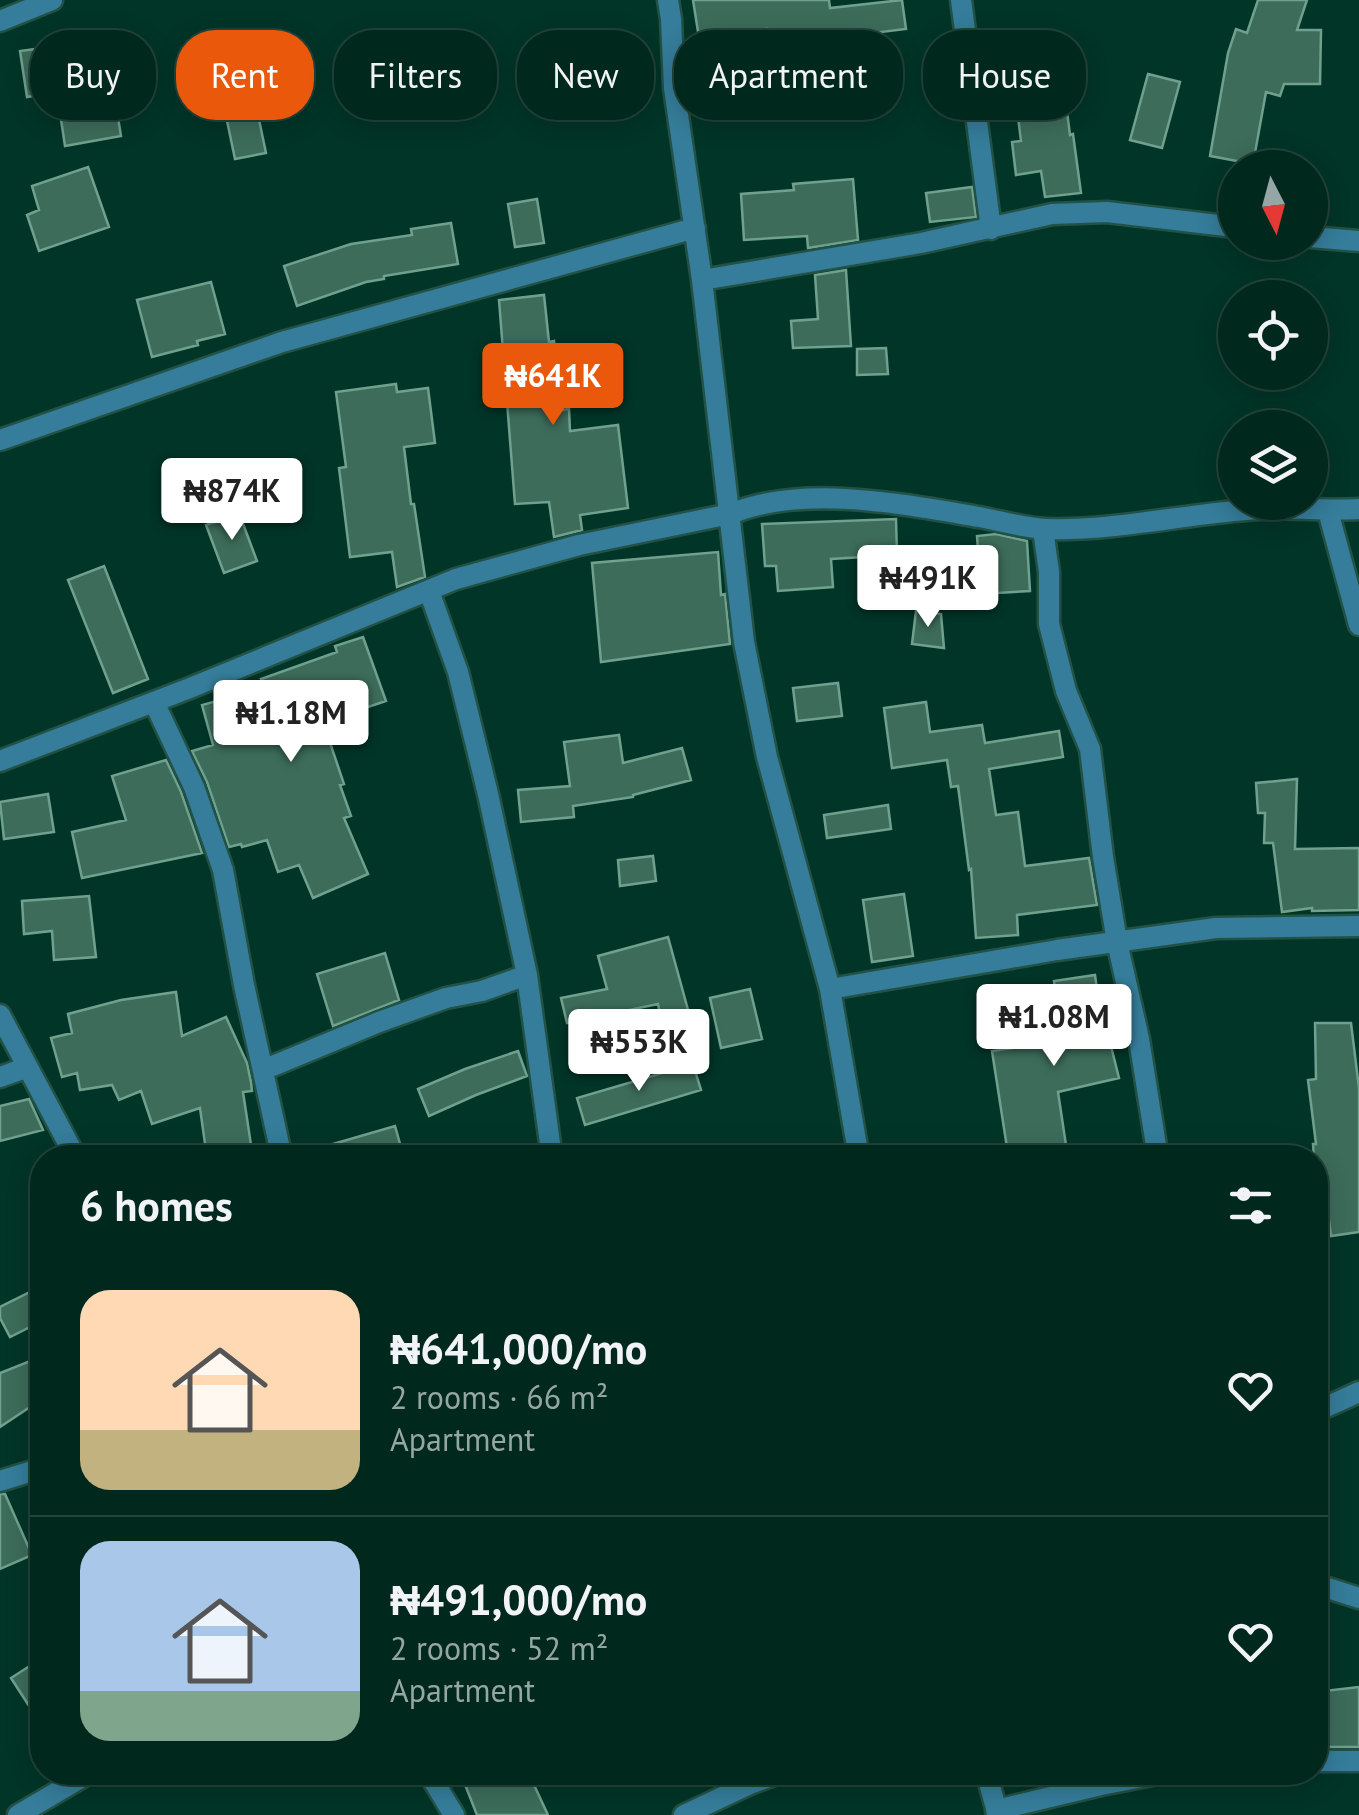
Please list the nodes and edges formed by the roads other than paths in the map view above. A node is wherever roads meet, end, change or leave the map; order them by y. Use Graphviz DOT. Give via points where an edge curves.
graph roads {
  1 [pos="52,0"];
  2 [pos="668,0"];
  3 [pos="961,0"];
  4 [pos="0,21"];
  5 [pos="1218,225"];
  6 [pos="695,228"];
  7 [pos="992,229"];
  8 [pos="1328,239"];
  9 [pos="1359,242"];
  10 [pos="702,280"];
  11 [pos="0,440"];
  12 [pos="1359,509"];
  13 [pos="1328,511"];
  14 [pos="730,514"];
  15 [pos="1218,514"];
  16 [pos="1043,529"];
  17 [pos="428,591"];
  18 [pos="1359,625"];
  19 [pos="154,702"];
  20 [pos="0,761"];
  21 [pos="1359,926"];
  22 [pos="1117,942"];
  23 [pos="527,975"];
  24 [pos="830,989"];
  25 [pos="0,1015"];
  26 [pos="28,1067"];
  27 [pos="262,1070"];
  28 [pos="0,1077"];
  29 [pos="69,1145"];
  30 [pos="279,1145"];
  31 [pos="550,1145"];
  32 [pos="858,1145"];
  33 [pos="1156,1145"];
  34 [pos="1359,1392"];
  35 [pos="1328,1406"];
  36 [pos="30,1472"];
  37 [pos="0,1481"];
  38 [pos="1328,1588"];
  39 [pos="1359,1598"];
  40 [pos="1359,1760"];
  41 [pos="1328,1761"];
  42 [pos="69,1785"];
  43 [pos="436,1785"];
  44 [pos="748,1785"];
  45 [pos="990,1785"];
  46 [pos="1101,1785"];
  47 [pos="997,1812"];
  48 [pos="18,1815"];
  49 [pos="454,1815"];
  50 [pos="684,1815"];
  1 -- 4 [label="street"];
  2 -- 6 [label="street"];
  3 -- 7 [label="street"];
  5 -- 7 [label="street" via="1107,212 1052,214"];
  6 -- 10 [label="street"];
  6 -- 11 [label="street" via="282,342"];
  7 -- 10 [label="street"];
  8 -- 9 [label="street"];
  10 -- 14 [label="street"];
  12 -- 13 [label="street"];
  13 -- 18 [label="street"];
  14 -- 16 [label="street" via="787,498 860,501"];
  14 -- 17 [label="street" via="579,544"];
  14 -- 24 [label="street" via="744,642 767,757"];
  15 -- 16 [label="street"];
  16 -- 22 [label="street" via="1050,624 1066,691 1090,749"];
  17 -- 19 [label="street"];
  17 -- 23 [label="street" via="458,672"];
  19 -- 20 [label="street"];
  19 -- 27 [label="street" via="222,870"];
  21 -- 22 [label="street" via="1216,928"];
  22 -- 24 [label="street"];
  22 -- 33 [label="street"];
  23 -- 27 [label="street" via="378,1022"];
  23 -- 31 [label="street"];
  24 -- 32 [label="street"];
  25 -- 26 [label="street"];
  26 -- 28 [label="street"];
  26 -- 29 [label="street"];
  27 -- 30 [label="street"];
  34 -- 35 [label="street"];
  36 -- 37 [label="street"];
  38 -- 39 [label="street"];
  40 -- 41 [label="street"];
  42 -- 48 [label="street"];
  43 -- 49 [label="street"];
  44 -- 50 [label="street"];
  45 -- 47 [label="street"];
  46 -- 47 [label="street"];
}
